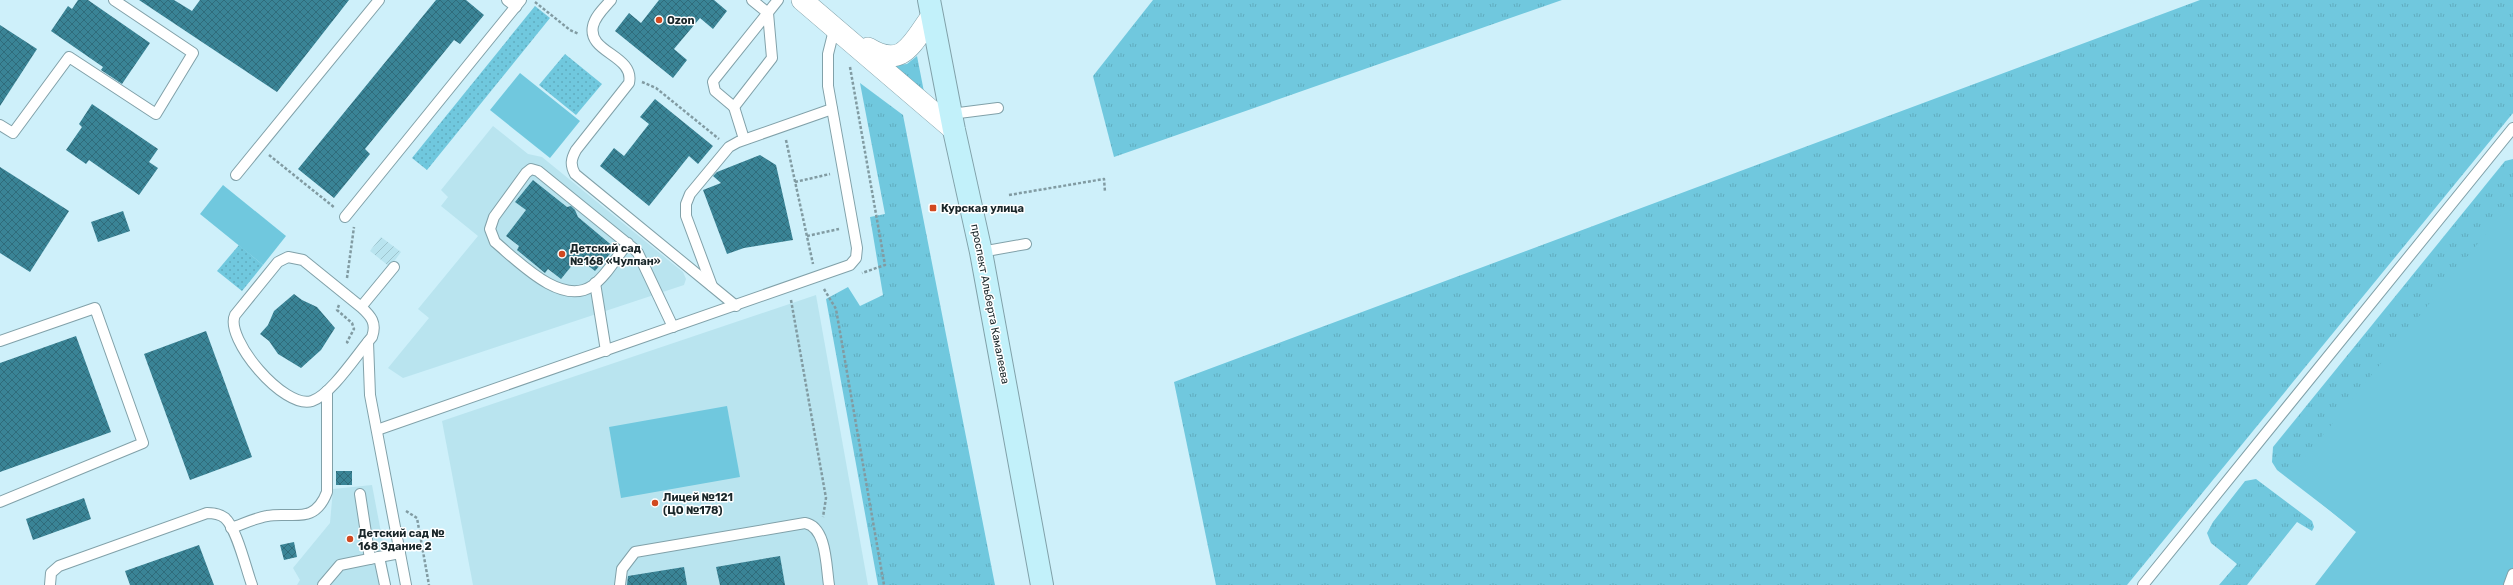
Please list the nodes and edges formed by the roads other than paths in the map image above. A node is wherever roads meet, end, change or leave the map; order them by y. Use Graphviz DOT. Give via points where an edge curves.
graph roads {
  1 [pos="114,0"];
  2 [pos="379,0"];
  3 [pos="507,0"];
  4 [pos="611,0"];
  5 [pos="752,0"];
  6 [pos="778,0"];
  7 [pos="802,0"];
  8 [pos="519,4"];
  9 [pos="931,8"];
  10 [pos="768,13"];
  11 [pos="840,31"];
  12 [pos="734,107"];
  13 [pos="998,108"];
  14 [pos="832,109"];
  15 [pos="953,122"];
  16 [pos="0,125"];
  17 [pos="2513,128"];
  18 [pos="744,139"];
  19 [pos="236,175"];
  20 [pos="345,217"];
  21 [pos="628,244"];
  22 [pos="1026,244"];
  23 [pos="981,252"];
  24 [pos="394,267"];
  25 [pos="595,284"];
  26 [pos="712,286"];
  27 [pos="736,306"];
  28 [pos="361,307"];
  29 [pos="673,328"];
  30 [pos="0,341"];
  31 [pos="368,342"];
  32 [pos="606,351"];
  33 [pos="327,391"];
  34 [pos="377,430"];
  35 [pos="360,494"];
  36 [pos="0,502"];
  37 [pos="231,528"];
  38 [pos="400,553"];
  39 [pos="375,558"];
  40 [pos="2513,574"];
  41 [pos="50,585"];
  42 [pos="252,585"];
  43 [pos="322,585"];
  44 [pos="385,585"];
  45 [pos="406,585"];
  46 [pos="620,585"];
  47 [pos="829,585"];
  48 [pos="1042,585"];
  49 [pos="2143,585"];
  50 [pos="2509,585"];
  1 -- 16 [label="lane" via="193,53 156,114 69,57 13,133"];
  2 -- 19 [label="lane"];
  3 -- 8 [label="lane"];
  4 -- 26 [label="lane" via="596,18 593,25 594,37 627,67 630,78 628,87 576,150 572,158 572,168 576,174"];
  5 -- 10 [label="lane"];
  6 -- 10 [label="lane"];
  7 -- 11 [label="street"];
  8 -- 20 [label="lane"];
  9 -- 11 [label="street" via="903,54 896,57 888,58 877,54"];
  9 -- 15 [label="main road, проспект Альберта Камалеева"];
  10 -- 12 [label="lane" via="772,58"];
  10 -- 12 [label="lane" via="713,82 714,91"];
  11 -- 14 [label="lane" via="828,54"];
  11 -- 15 [label="street"];
  12 -- 18 [label="lane"];
  13 -- 15 [label="lane"];
  14 -- 18 [label="lane"];
  14 -- 27 [label="lane" via="857,253 853,262 845,268"];
  15 -- 23 [label="main road, проспект Альберта Камалеева"];
  17 -- 49 [label="lane"];
  18 -- 26 [label="lane" via="729,147 690,194 686,204 686,216"];
  21 -- 25 [label="lane"];
  21 -- 25 [label="lane" via="538,171 531,169 526,172 491,223 495,242 549,285 576,290"];
  21 -- 29 [label="lane" via="644,261"];
  22 -- 23 [label="lane"];
  23 -- 48 [label="main road, проспект Альберта Камалеева"];
  24 -- 28 [label="lane"];
  25 -- 32 [label="lane"];
  26 -- 27 [label="lane"];
  27 -- 29 [label="lane"];
  28 -- 31 [label="lane" via="369,314 374,324 374,331"];
  28 -- 33 [label="lane" via="303,260 288,257 278,262 234,319 251,362 286,396 295,401 307,402 320,398"];
  29 -- 32 [label="lane"];
  30 -- 36 [label="lane" via="95,308 143,444"];
  31 -- 33 [label="lane"];
  31 -- 34 [label="lane" via="368,378"];
  32 -- 34 [label="lane"];
  33 -- 37 [label="lane" via="326,492 321,504 313,512 304,515 266,516"];
  34 -- 38 [label="lane"];
  35 -- 39 [label="lane"];
  37 -- 41 [label="lane" via="220,515 207,513 59,566 51,573"];
  37 -- 42 [label="lane"];
  38 -- 39 [label="lane"];
  38 -- 45 [label="lane"];
  39 -- 43 [label="lane" via="340,565"];
  39 -- 44 [label="lane"];
  40 -- 50 [label="lane"];
  46 -- 47 [label="lane" via="626,562 635,552 805,523 817,529 820,534"];
}
